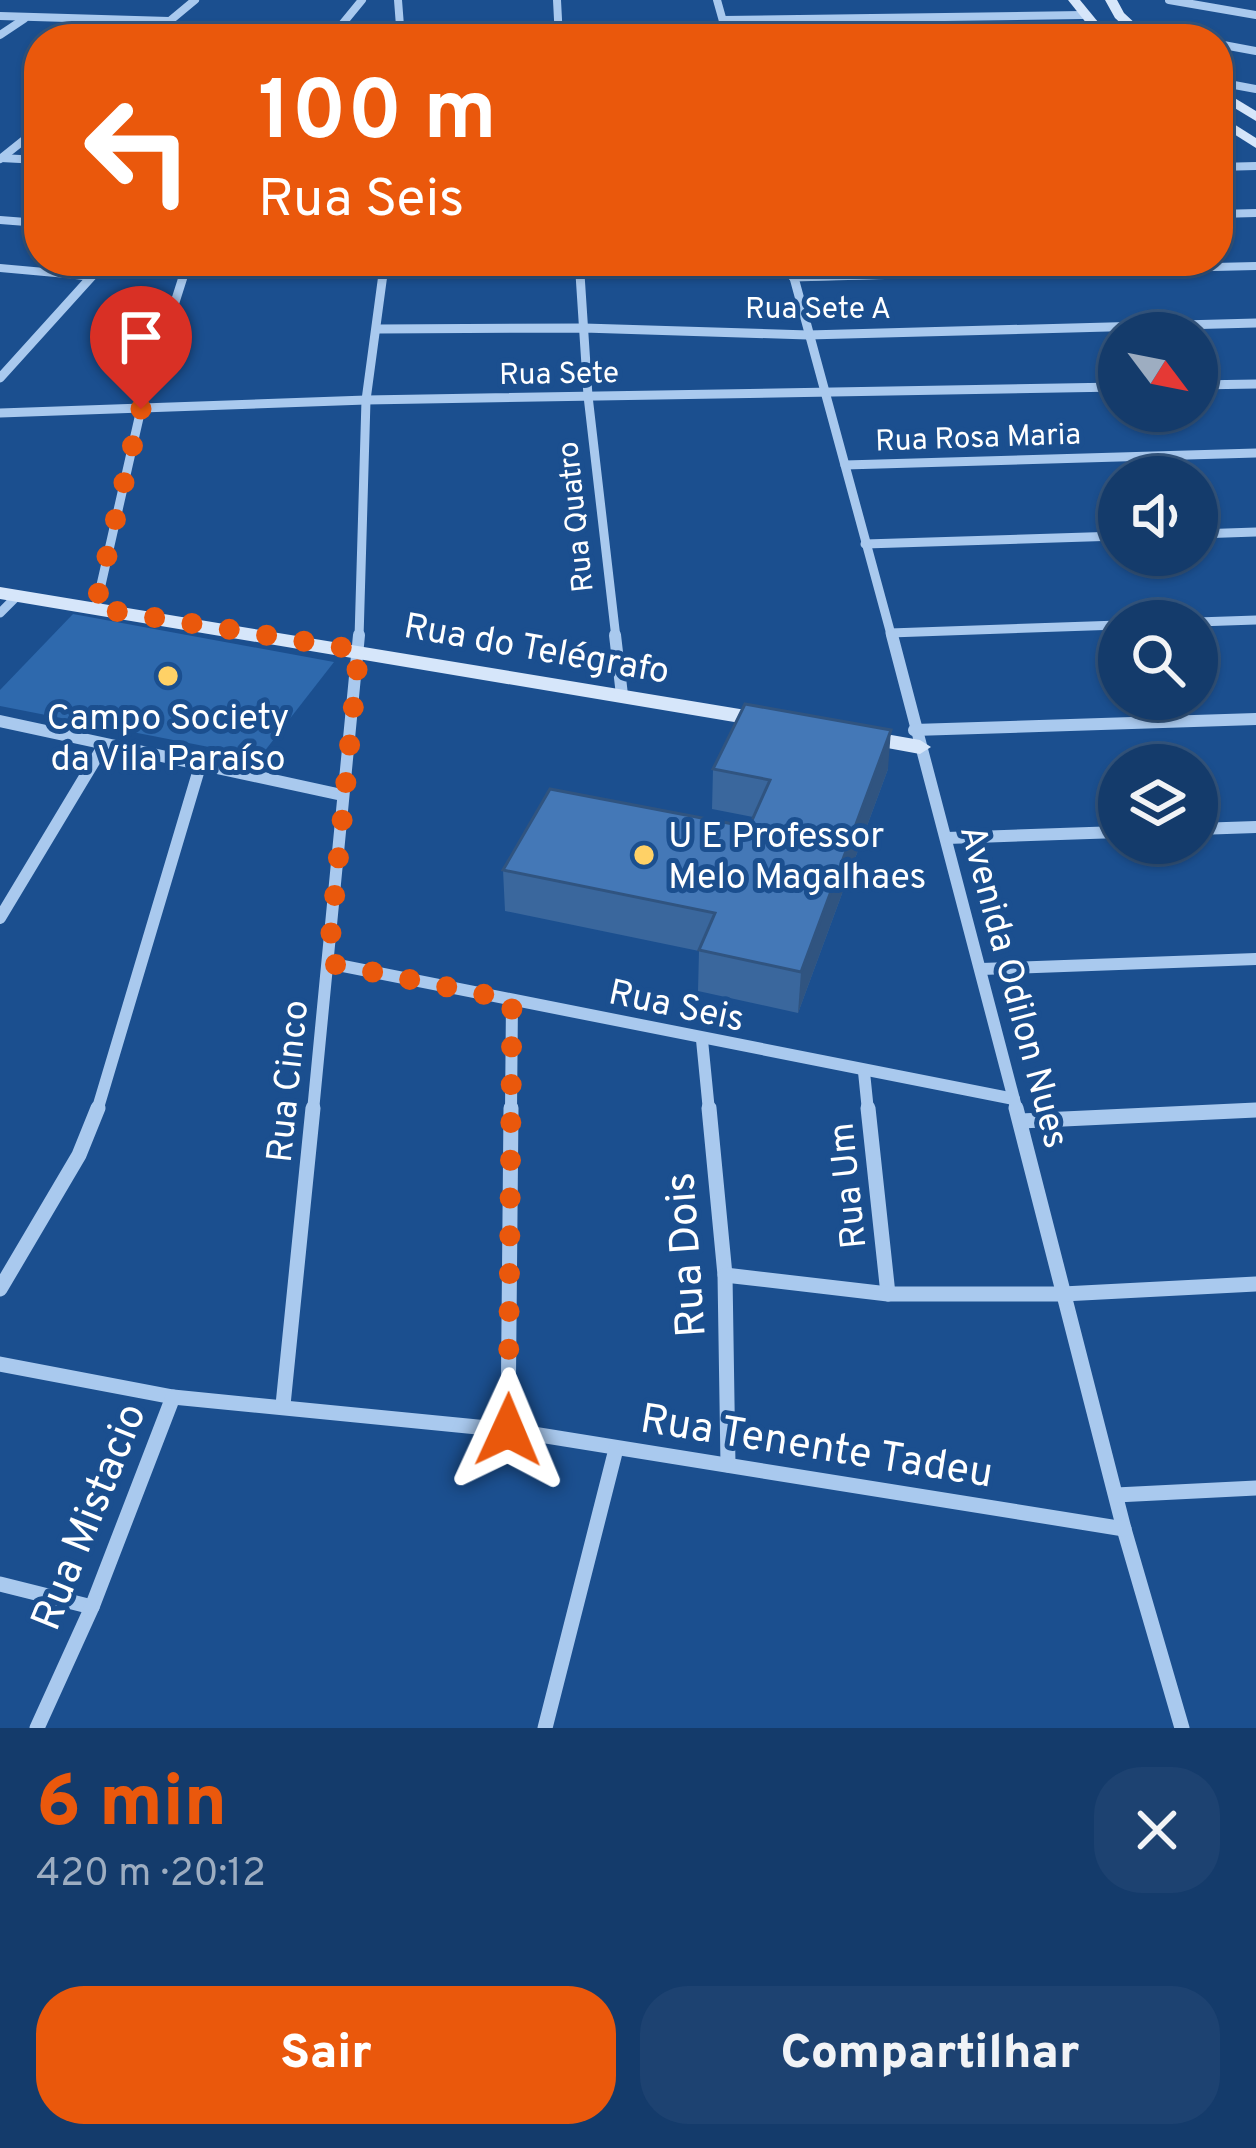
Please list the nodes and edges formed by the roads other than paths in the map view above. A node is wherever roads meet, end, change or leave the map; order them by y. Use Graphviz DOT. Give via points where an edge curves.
graph roads {
  1 [pos="195,0"];
  2 [pos="362,0"];
  3 [pos="717,0"];
  4 [pos="1074,0"];
  5 [pos="1111,0"];
  6 [pos="1169,0"];
  7 [pos="1082,15"];
  8 [pos="1256,15"];
  9 [pos="0,16"];
  10 [pos="26,17"];
  11 [pos="723,20"];
  12 [pos="170,21"];
  13 [pos="166,24"];
  14 [pos="342,24"];
  15 [pos="724,24"];
  16 [pos="1091,24"];
  17 [pos="1129,24"];
  18 [pos="0,35"];
  19 [pos="24,140"];
  20 [pos="0,159"];
  21 [pos="89,276"];
  22 [pos="183,276"];
  23 [pos="384,276"];
  24 [pos="580,276"];
  25 [pos="870,276"];
  26 [pos="793,278"];
  27 [pos="1256,323"];
  28 [pos="584,328"];
  29 [pos="379,329"];
  30 [pos="808,334"];
  31 [pos="0,379"];
  32 [pos="1256,384"];
  33 [pos="1218,385"];
  34 [pos="1098,388"];
  35 [pos="824,395"];
  36 [pos="588,396"];
  37 [pos="366,400"];
  38 [pos="141,409"];
  39 [pos="0,413"];
  40 [pos="1256,453"];
  41 [pos="845,465"];
  42 [pos="1256,532"];
  43 [pos="1218,533"];
  44 [pos="1098,537"];
  45 [pos="865,544"];
  46 [pos="9,594"];
  47 [pos="95,608"];
  48 [pos="0,613"];
  49 [pos="1256,620"];
  50 [pos="1218,621"];
  51 [pos="1098,626"];
  52 [pos="890,633"];
  53 [pos="359,650"];
  54 [pos="622,695"];
  55 [pos="1256,719"];
  56 [pos="0,721"];
  57 [pos="782,723"];
  58 [pos="828,731"];
  59 [pos="917,738"];
  60 [pos="104,745"];
  61 [pos="200,766"];
  62 [pos="342,795"];
  63 [pos="1256,827"];
  64 [pos="1218,829"];
  65 [pos="1098,833"];
  66 [pos="947,838"];
  67 [pos="0,918"];
  68 [pos="1256,959"];
  69 [pos="328,963"];
  70 [pos="981,969"];
  71 [pos="512,1000"];
  72 [pos="702,1040"];
  73 [pos="864,1072"];
  74 [pos="1014,1100"];
  75 [pos="1256,1110"];
  76 [pos="1021,1121"];
  77 [pos="725,1275"];
  78 [pos="1256,1284"];
  79 [pos="0,1289"];
  80 [pos="888,1294"];
  81 [pos="1064,1294"];
  82 [pos="0,1364"];
  83 [pos="173,1397"];
  84 [pos="283,1406"];
  85 [pos="508,1430"];
  86 [pos="616,1449"];
  87 [pos="728,1465"];
  88 [pos="1256,1488"];
  89 [pos="1116,1495"];
  90 [pos="1124,1529"];
  91 [pos="0,1584"];
  92 [pos="92,1607"];
  93 [pos="37,1728"];
  94 [pos="545,1728"];
  95 [pos="1182,1728"];
  1 -- 12 [label="street"];
  2 -- 14 [label="street"];
  3 -- 11 [label="street"];
  4 -- 7 [label="street"];
  5 -- 17 [label="street"];
  6 -- 8 [label="street"];
  7 -- 11 [label="street"];
  7 -- 16 [label="street"];
  9 -- 10 [label="street"];
  10 -- 12 [label="street"];
  10 -- 18 [label="street"];
  11 -- 15 [label="street"];
  12 -- 13 [label="street"];
  19 -- 20 [label="street"];
  21 -- 31 [label="street"];
  22 -- 38 [label="street"];
  23 -- 29 [label="street, Rua Cinco"];
  24 -- 28 [label="street, Rua Quatro"];
  25 -- 26 [label="street"];
  26 -- 30 [label="street, Avenida Odilon Nues"];
  27 -- 30 [label="street, Rua Sete A"];
  28 -- 29 [label="street, Rua Sete A"];
  28 -- 30 [label="street, Rua Sete A"];
  28 -- 36 [label="street, Rua Quatro"];
  29 -- 37 [label="street, Rua Cinco"];
  30 -- 35 [label="street, Avenida Odilon Nues"];
  32 -- 33 [label="street"];
  34 -- 35 [label="street, Rua Sete"];
  35 -- 36 [label="street, Rua Sete"];
  35 -- 41 [label="street, Avenida Odilon Nues"];
  36 -- 37 [label="street, Rua Sete"];
  36 -- 54 [label="street, Rua Quatro"];
  37 -- 38 [label="street, Rua Sete"];
  37 -- 53 [label="street, Rua Cinco"];
  38 -- 39 [label="street, Rua Sete"];
  38 -- 47 [label="street"];
  40 -- 41 [label="street, Rua Rosa Maria"];
  41 -- 45 [label="street, Avenida Odilon Nues"];
  42 -- 43 [label="street"];
  44 -- 45 [label="street"];
  45 -- 52 [label="street, Avenida Odilon Nues"];
  46 -- 47 [label="street, Rua do Telégrafo"];
  46 -- 48 [label="street"];
  47 -- 53 [label="street, Rua do Telégrafo"];
  49 -- 50 [label="street"];
  51 -- 52 [label="street"];
  52 -- 59 [label="street, Avenida Odilon Nues"];
  53 -- 54 [label="street, Rua do Telégrafo"];
  53 -- 62 [label="street, Rua Cinco"];
  54 -- 57 [label="street, Rua do Telégrafo"];
  55 -- 59 [label="street"];
  56 -- 60 [label="street"];
  58 -- 59 [label="street"];
  59 -- 66 [label="street, Avenida Odilon Nues"];
  60 -- 61 [label="street"];
  60 -- 67 [label="street"];
  61 -- 62 [label="street"];
  61 -- 79 [label="street" via="106,1089 79,1155"];
  62 -- 69 [label="street, Rua Cinco"];
  63 -- 64 [label="street"];
  65 -- 66 [label="street"];
  66 -- 70 [label="street, Avenida Odilon Nues"];
  68 -- 70 [label="street"];
  69 -- 71 [label="street, Rua Seis"];
  69 -- 84 [label="street, Rua Cinco"];
  70 -- 74 [label="street, Avenida Odilon Nues"];
  71 -- 72 [label="street, Rua Seis"];
  71 -- 85 [label="street"];
  72 -- 73 [label="street, Rua Seis"];
  72 -- 77 [label="street, Rua Dois"];
  73 -- 74 [label="street, Rua Seis"];
  73 -- 80 [label="street, Rua Um"];
  74 -- 76 [label="street, Avenida Odilon Nues"];
  75 -- 76 [label="street"];
  76 -- 81 [label="street, Avenida Odilon Nues"];
  77 -- 80 [label="street"];
  77 -- 87 [label="street, Rua Dois"];
  78 -- 81 [label="street"];
  80 -- 81 [label="street"];
  81 -- 89 [label="street, Avenida Odilon Nues"];
  82 -- 83 [label="street, Rua Tenente Tadeu"];
  83 -- 84 [label="street, Rua Tenente Tadeu"];
  83 -- 92 [label="street, Rua Mistacio"];
  84 -- 85 [label="street, Rua Tenente Tadeu"];
  85 -- 86 [label="street, Rua Tenente Tadeu"];
  86 -- 87 [label="street, Rua Tenente Tadeu"];
  86 -- 94 [label="street"];
  87 -- 90 [label="street, Rua Tenente Tadeu"];
  88 -- 89 [label="street"];
  89 -- 90 [label="street, Avenida Odilon Nues"];
  90 -- 95 [label="street, Avenida Odilon Nues"];
  91 -- 92 [label="street"];
  92 -- 93 [label="street, Rua Mistacio"];
}
